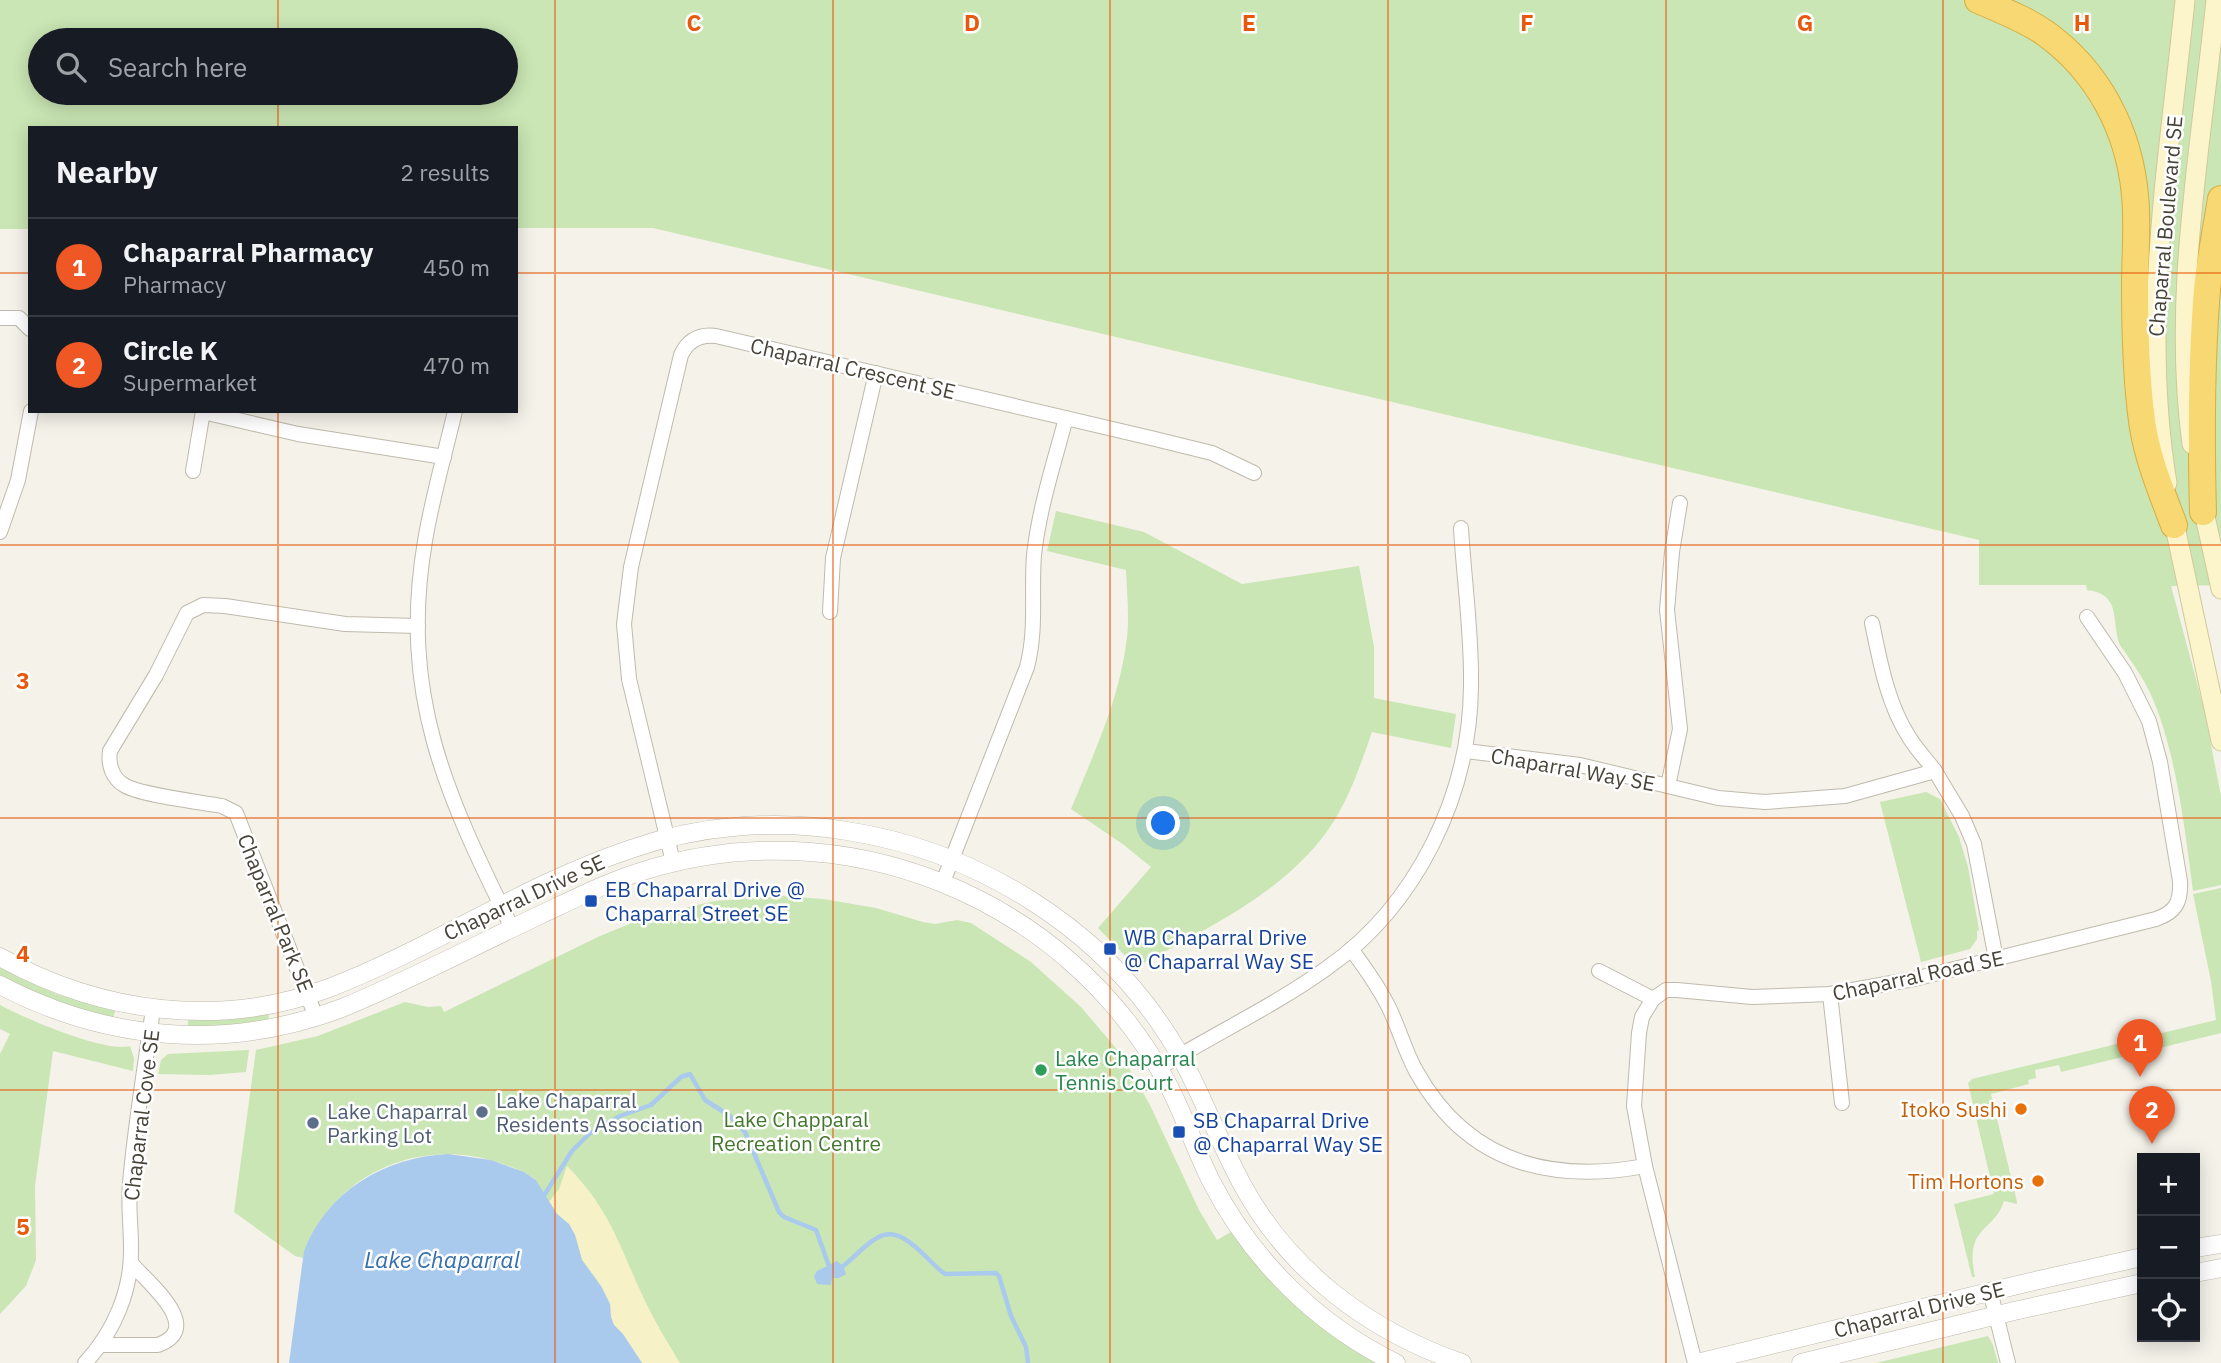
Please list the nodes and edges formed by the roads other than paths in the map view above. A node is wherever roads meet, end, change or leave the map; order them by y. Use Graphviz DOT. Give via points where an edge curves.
graph roads {
  1 [pos="1978,0"];
  2 [pos="2185,0"];
  3 [pos="2216,0"];
  4 [pos="2221,199"];
  5 [pos="0,318"];
  6 [pos="28,327"];
  7 [pos="876,373"];
  8 [pos="31,413"];
  9 [pos="203,413"];
  10 [pos="207,413"];
  11 [pos="455,413"];
  12 [pos="1066,418"];
  13 [pos="444,457"];
  14 [pos="193,471"];
  15 [pos="1254,473"];
  16 [pos="1681,503"];
  17 [pos="2203,512"];
  18 [pos="2174,525"];
  19 [pos="1461,528"];
  20 [pos="0,532"];
  21 [pos="2221,589"];
  22 [pos="830,612"];
  23 [pos="2087,617"];
  24 [pos="1872,623"];
  25 [pos="418,626"];
  26 [pos="2221,741"];
  27 [pos="1466,751"];
  28 [pos="1936,771"];
  29 [pos="1668,786"];
  30 [pos="667,838"];
  31 [pos="952,859"];
  32 [pos="673,862"];
  33 [pos="943,883"];
  34 [pos="501,906"];
  35 [pos="512,928"];
  36 [pos="1351,949"];
  37 [pos="0,957"];
  38 [pos="1996,959"];
  39 [pos="1599,971"];
  40 [pos="0,985"];
  41 [pos="309,995"];
  42 [pos="1830,995"];
  43 [pos="1653,999"];
  44 [pos="153,1009"];
  45 [pos="316,1017"];
  46 [pos="150,1034"];
  47 [pos="1180,1055"];
  48 [pos="1159,1068"];
  49 [pos="1842,1102"];
  50 [pos="1645,1166"];
  51 [pos="2221,1244"];
  52 [pos="2200,1247"];
  53 [pos="2137,1258"];
  54 [pos="131,1263"];
  55 [pos="2221,1268"];
  56 [pos="2200,1272"];
  57 [pos="2137,1284"];
  58 [pos="1990,1291"];
  59 [pos="1996,1315"];
  60 [pos="100,1345"];
  61 [pos="85,1363"];
  62 [pos="1396,1363"];
  63 [pos="1462,1363"];
  64 [pos="1696,1363"];
  65 [pos="1801,1363"];
  66 [pos="2008,1363"];
  1 -- 18 [label="highway" via="2028,23 2066,50 2091,76 2119,127 2135,194 2141,415 2151,465"];
  2 -- 18 [label="main road, Chaparral Boulevard SE" via="2155,329 2159,421"];
  3 -- 17 [label="main road, Chaparral Boulevard SE" via="2184,315 2188,414"];
  4 -- 17 [label="highway" via="2204,326"];
  5 -- 6 [label="street" via="19,318"];
  7 -- 12 [label="street, Chaparral Crescent SE"];
  7 -- 22 [label="street" via="833,558"];
  7 -- 30 [label="street, Chaparral Crescent SE" via="716,336 694,338 684,348 624,607 629,679"];
  8 -- 20 [label="street" via="18,480"];
  9 -- 14 [label="street"];
  10 -- 13 [label="street" via="289,432"];
  11 -- 13 [label="street"];
  12 -- 15 [label="street, Chaparral Crescent SE" via="1212,453"];
  12 -- 31 [label="street" via="1036,543 1034,631 1027,667"];
  13 -- 25 [label="street" via="425,540"];
  16 -- 29 [label="street" via="1667,610 1680,729"];
  17 -- 21 [label="main road, Chaparral Boulevard SE"];
  18 -- 26 [label="main road, Chaparral Boulevard SE"];
  19 -- 27 [label="street" via="1471,670"];
  23 -- 38 [label="street, Chaparral Road SE" via="2125,673 2149,720 2180,881 2178,905 2156,919"];
  24 -- 28 [label="street" via="1896,712 1908,736"];
  25 -- 34 [label="street" via="422,692 432,739 457,813"];
  25 -- 41 [label="street, Chaparral Park SE" via="345,624 197,606 183,618 151,684 110,751 113,773 127,787 222,806 236,813"];
  27 -- 29 [label="street, Chaparral Way SE" via="1580,765"];
  27 -- 36 [label="street, Chaparral Way SE" via="1449,809 1429,852 1391,908"];
  28 -- 29 [label="street, Chaparral Way SE" via="1845,796 1789,802 1718,798"];
  28 -- 38 [label="street" via="1974,844"];
  30 -- 31 [label="street, Chaparral Drive SE" via="737,827 818,827 894,840"];
  30 -- 32 [label="street, Chaparral Crescent SE"];
  30 -- 34 [label="street, Chaparral Drive SE" via="597,861"];
  31 -- 33 [label="street"];
  31 -- 47 [label="street, Chaparral Drive SE" via="1031,900 1088,943 1142,999"];
  32 -- 33 [label="street, Chaparral Drive SE" via="736,852 803,850 868,859"];
  32 -- 35 [label="street, Chaparral Drive SE" via="609,883"];
  33 -- 48 [label="street, Chaparral Drive SE" via="1000,911 1060,953 1113,1005"];
  34 -- 35 [label="street"];
  34 -- 41 [label="street, Chaparral Drive SE"];
  35 -- 45 [label="street, Chaparral Drive SE" via="387,989"];
  36 -- 47 [label="street, Chaparral Way SE" via="1302,985"];
  36 -- 50 [label="street" via="1383,996 1426,1088 1466,1133 1511,1159 1548,1170 1587,1173"];
  37 -- 44 [label="street, Chaparral Drive SE" via="71,990"];
  38 -- 42 [label="street, Chaparral Road SE"];
  39 -- 43 [label="street"];
  40 -- 46 [label="street, Chaparral Drive SE" via="73,1017"];
  41 -- 44 [label="street, Chaparral Drive SE" via="244,1009"];
  41 -- 45 [label="street, Chaparral Park SE"];
  42 -- 43 [label="street, Chaparral Road SE" via="1752,997 1677,989"];
  42 -- 49 [label="street"];
  43 -- 50 [label="street" via="1640,1025 1634,1084"];
  44 -- 46 [label="street, Chaparral Cove SE"];
  45 -- 46 [label="street, Chaparral Drive SE" via="233,1034"];
  46 -- 54 [label="street, Chaparral Cove SE" via="130,1184"];
  47 -- 48 [label="street, Chaparral Way SE"];
  47 -- 63 [label="street, Chaparral Drive SE" via="1242,1184 1291,1254 1334,1294 1379,1326"];
  48 -- 62 [label="street, Chaparral Drive SE" via="1220,1198 1253,1246 1314,1309"];
  50 -- 64 [label="street"];
  51 -- 52 [label="street"];
  53 -- 58 [label="street, Chaparral Drive SE"];
  54 -- 60 [label="street, Chaparral Cove SE" via="121,1305"];
  54 -- 60 [label="street" via="171,1306 175,1329 159,1345"];
  55 -- 56 [label="street"];
  57 -- 59 [label="street, Chaparral Drive SE"];
  58 -- 59 [label="street"];
  58 -- 64 [label="street, Chaparral Drive SE"];
  59 -- 65 [label="street, Chaparral Drive SE"];
  59 -- 66 [label="street"];
  60 -- 61 [label="street, Chaparral Cove SE"];
}
